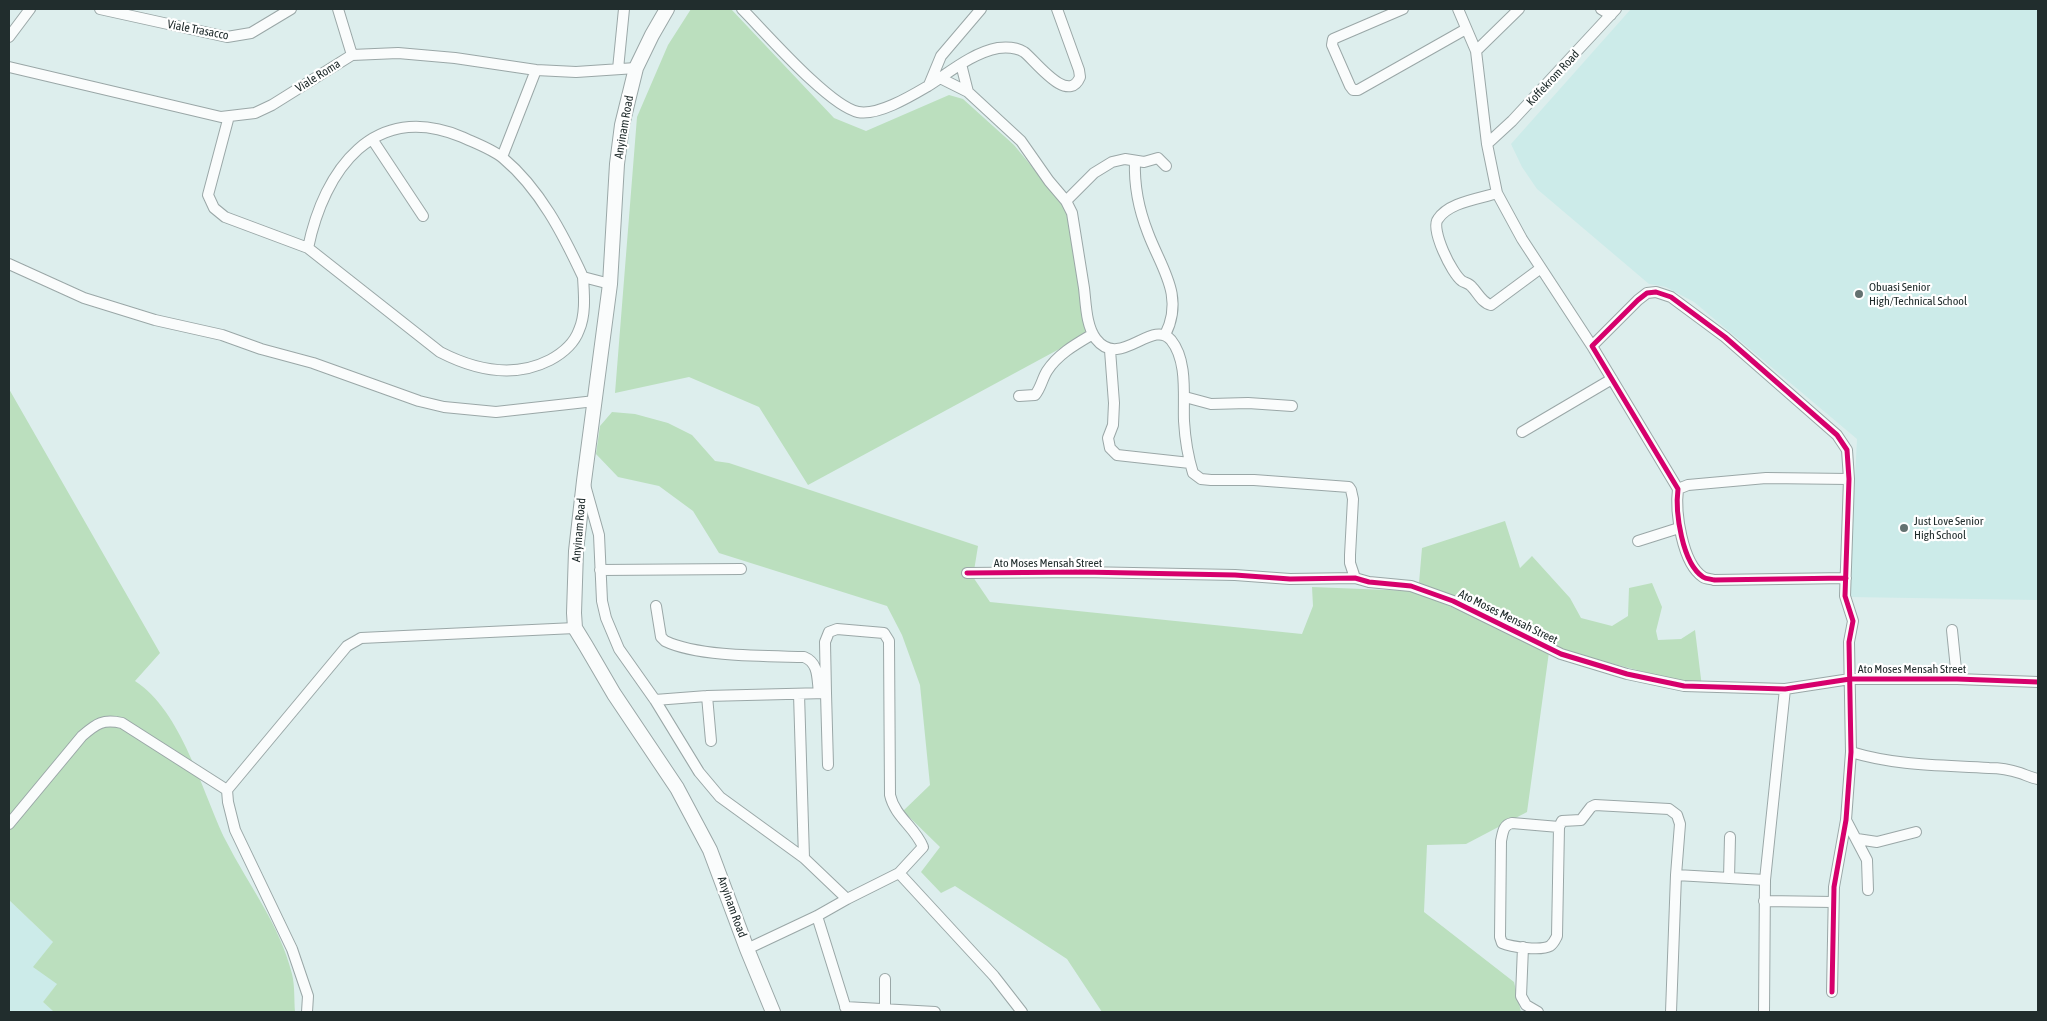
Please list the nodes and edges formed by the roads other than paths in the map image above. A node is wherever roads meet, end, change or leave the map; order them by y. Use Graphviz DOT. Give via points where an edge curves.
graph roads {
  1 [pos="30,9"];
  2 [pos="100,9"];
  3 [pos="291,9"];
  4 [pos="338,9"];
  5 [pos="624,9"];
  6 [pos="667,9"];
  7 [pos="742,9"];
  8 [pos="981,9"];
  9 [pos="1057,9"];
  10 [pos="1403,9"];
  11 [pos="1458,9"];
  12 [pos="1519,9"];
  13 [pos="1601,9"];
  14 [pos="1613,12"];
  15 [pos="1466,29"];
  16 [pos="9,37"];
  17 [pos="1476,51"];
  18 [pos="352,55"];
  19 [pos="961,64"];
  20 [pos="9,67"];
  21 [pos="636,68"];
  22 [pos="618,69"];
  23 [pos="536,70"];
  24 [pos="940,78"];
  25 [pos="929,85"];
  26 [pos="968,92"];
  27 [pos="229,116"];
  28 [pos="372,139"];
  29 [pos="1486,144"];
  30 [pos="502,157"];
  31 [pos="1135,161"];
  32 [pos="1166,166"];
  33 [pos="1497,193"];
  34 [pos="1066,201"];
  35 [pos="423,216"];
  36 [pos="308,248"];
  37 [pos="9,264"];
  38 [pos="1541,268"];
  39 [pos="583,277"];
  40 [pos="610,284"];
  41 [pos="1093,334"];
  42 [pos="1165,335"];
  43 [pos="1592,346"];
  44 [pos="1110,350"];
  45 [pos="1612,379"];
  46 [pos="1019,396"];
  47 [pos="1185,397"];
  48 [pos="595,401"];
  49 [pos="1292,406"];
  50 [pos="1522,432"];
  51 [pos="1190,463"];
  52 [pos="1849,480"];
  53 [pos="584,481"];
  54 [pos="1678,489"];
  55 [pos="1679,528"];
  56 [pos="1638,541"];
  57 [pos="741,569"];
  58 [pos="600,570"];
  59 [pos="967,573"];
  60 [pos="1355,578"];
  61 [pos="1846,578"];
  62 [pos="656,606"];
  63 [pos="575,628"];
  64 [pos="1952,630"];
  65 [pos="1850,679"];
  66 [pos="1957,679"];
  67 [pos="2038,682"];
  68 [pos="1785,689"];
  69 [pos="822,693"];
  70 [pos="799,694"];
  71 [pos="707,696"];
  72 [pos="656,700"];
  73 [pos="711,741"];
  74 [pos="1851,752"];
  75 [pos="828,766"];
  76 [pos="2038,779"];
  77 [pos="226,790"];
  78 [pos="1846,820"];
  79 [pos="9,824"];
  80 [pos="1559,827"];
  81 [pos="1916,832"];
  82 [pos="1730,837"];
  83 [pos="1857,839"];
  84 [pos="804,858"];
  85 [pos="899,873"];
  86 [pos="1676,876"];
  87 [pos="1729,878"];
  88 [pos="1765,880"];
  89 [pos="1868,890"];
  90 [pos="847,899"];
  91 [pos="1764,901"];
  92 [pos="1833,902"];
  93 [pos="817,916"];
  94 [pos="1523,947"];
  95 [pos="747,949"];
  96 [pos="885,979"];
  97 [pos="1832,992"];
  98 [pos="885,1009"];
  99 [pos="846,1010"];
  100 [pos="307,1012"];
  101 [pos="773,1012"];
  102 [pos="936,1012"];
  103 [pos="1022,1012"];
  104 [pos="1538,1012"];
  105 [pos="1671,1012"];
  106 [pos="1764,1012"];
  1 -- 16 [label="street"];
  2 -- 3 [label="street, Viale Trasacco" via="227,37 251,33"];
  4 -- 18 [label="street"];
  5 -- 22 [label="street"];
  6 -- 21 [label="street, Anyinam Road"];
  7 -- 25 [label="street" via="807,76 851,110 865,112 880,108"];
  8 -- 25 [label="street" via="941,56"];
  9 -- 19 [label="street" via="1079,70 1080,77 1074,84 1068,86 1050,78 1025,53 1014,48 995,49"];
  10 -- 15 [label="street" via="1333,39 1332,46 1354,90"];
  11 -- 15 [label="street"];
  12 -- 17 [label="street"];
  13 -- 14 [label="street"];
  14 -- 29 [label="street, Koffekrom Road" via="1512,121"];
  15 -- 17 [label="street"];
  17 -- 29 [label="street"];
  18 -- 23 [label="street, Viale Roma" via="398,53"];
  18 -- 27 [label="street, Viale Roma" via="272,105 255,113"];
  19 -- 24 [label="street"];
  19 -- 26 [label="street"];
  20 -- 27 [label="street, Viale Roma"];
  21 -- 22 [label="street, Viale Roma"];
  21 -- 40 [label="street, Anyinam Road" via="622,125 617,164"];
  22 -- 23 [label="street, Viale Roma"];
  23 -- 30 [label="street"];
  24 -- 25 [label="street"];
  24 -- 26 [label="street"];
  26 -- 34 [label="street" via="1021,141"];
  27 -- 36 [label="street" via="208,195 214,208 225,217"];
  28 -- 30 [label="street" via="396,128 418,126 450,132"];
  28 -- 35 [label="street"];
  28 -- 36 [label="street" via="335,175 313,224"];
  29 -- 33 [label="street"];
  30 -- 39 [label="street" via="543,204 564,236"];
  31 -- 32 [label="street" via="1147,162 1158,158"];
  31 -- 34 [label="street" via="1119,160 1108,164"];
  31 -- 42 [label="street" via="1134,178 1147,231 1172,289 1173,304"];
  33 -- 38 [label="street"];
  33 -- 38 [label="street" via="1450,209 1435,223 1438,238 1457,274 1491,305"];
  34 -- 41 [label="street" via="1072,213"];
  36 -- 39 [label="street" via="440,352 461,363 484,369 524,369 558,356 570,346 580,330 584,312"];
  37 -- 48 [label="street" via="84,298 155,320 222,335 444,407 496,412"];
  38 -- 43 [label="street"];
  39 -- 40 [label="street"];
  40 -- 48 [label="street, Anyinam Road"];
  41 -- 44 [label="street"];
  41 -- 46 [label="street" via="1054,363 1035,395"];
  42 -- 44 [label="street" via="1153,335 1125,348"];
  42 -- 47 [label="street" via="1173,342 1178,356"];
  43 -- 45 [label="street"];
  43 -- 52 [label="street" via="1647,293 1671,296 1725,337 1837,435 1847,450"];
  44 -- 51 [label="street" via="1114,404 1113,425 1108,438 1113,452"];
  45 -- 50 [label="street"];
  45 -- 54 [label="street"];
  47 -- 49 [label="street" via="1211,404"];
  47 -- 51 [label="street" via="1184,422"];
  48 -- 53 [label="street, Anyinam Road"];
  51 -- 60 [label="street" via="1192,473 1201,479 1349,487 1353,499 1350,563"];
  52 -- 54 [label="street" via="1766,478 1688,485"];
  52 -- 61 [label="street"];
  53 -- 58 [label="street" via="597,525"];
  53 -- 63 [label="street, Anyinam Road" via="575,574"];
  54 -- 55 [label="street"];
  55 -- 56 [label="street"];
  55 -- 61 [label="street" via="1696,570 1714,580"];
  57 -- 58 [label="street"];
  58 -- 72 [label="street" via="606,618 624,656"];
  59 -- 60 [label="street, Ato Moses Mensah Street" via="1235,575 1290,580"];
  60 -- 68 [label="street, Ato Moses Mensah Street" via="1411,586 1454,601 1561,654 1626,674 1684,686"];
  61 -- 65 [label="street" via="1845,596 1853,621 1849,642"];
  62 -- 69 [label="street" via="665,641 708,651 804,656 816,665"];
  63 -- 77 [label="street" via="360,638 347,646"];
  63 -- 95 [label="street, Anyinam Road" via="676,788 710,850"];
  64 -- 66 [label="street"];
  65 -- 66 [label="street, Ato Moses Mensah Street"];
  65 -- 68 [label="street, Ato Moses Mensah Street"];
  65 -- 74 [label="street"];
  66 -- 67 [label="street, Ato Moses Mensah Street"];
  68 -- 88 [label="street"];
  69 -- 70 [label="street"];
  69 -- 75 [label="street"];
  69 -- 85 [label="street" via="825,642 829,632 837,629 863,630 887,635 890,796 892,805 923,846"];
  70 -- 71 [label="street"];
  70 -- 84 [label="street"];
  71 -- 72 [label="street"];
  71 -- 73 [label="street"];
  72 -- 84 [label="street" via="699,772 720,797"];
  74 -- 76 [label="street" via="1898,763 2019,772"];
  74 -- 78 [label="street"];
  77 -- 79 [label="street" via="122,723 108,720 95,725 82,736"];
  77 -- 100 [label="street" via="235,830 292,949 308,996"];
  78 -- 83 [label="street"];
  78 -- 92 [label="street"];
  80 -- 86 [label="street" via="1565,820 1582,820 1595,805 1669,809 1677,815 1680,824"];
  80 -- 94 [label="street" via="1557,936 1549,947"];
  80 -- 94 [label="street" via="1512,823 1504,828 1501,841 1500,937 1508,946"];
  81 -- 83 [label="street" via="1877,842"];
  82 -- 87 [label="street"];
  83 -- 89 [label="street" via="1867,860"];
  84 -- 90 [label="street"];
  85 -- 90 [label="street"];
  85 -- 103 [label="street" via="994,976"];
  86 -- 87 [label="street"];
  86 -- 105 [label="street"];
  87 -- 88 [label="street"];
  88 -- 91 [label="street"];
  90 -- 93 [label="street"];
  91 -- 92 [label="street"];
  91 -- 106 [label="street"];
  92 -- 97 [label="street"];
  93 -- 95 [label="street"];
  93 -- 99 [label="street"];
  94 -- 104 [label="street" via="1521,996 1526,1005"];
  95 -- 101 [label="street, Anyinam Road"];
  96 -- 98 [label="street"];
  98 -- 99 [label="street"];
  98 -- 102 [label="street"];
}
